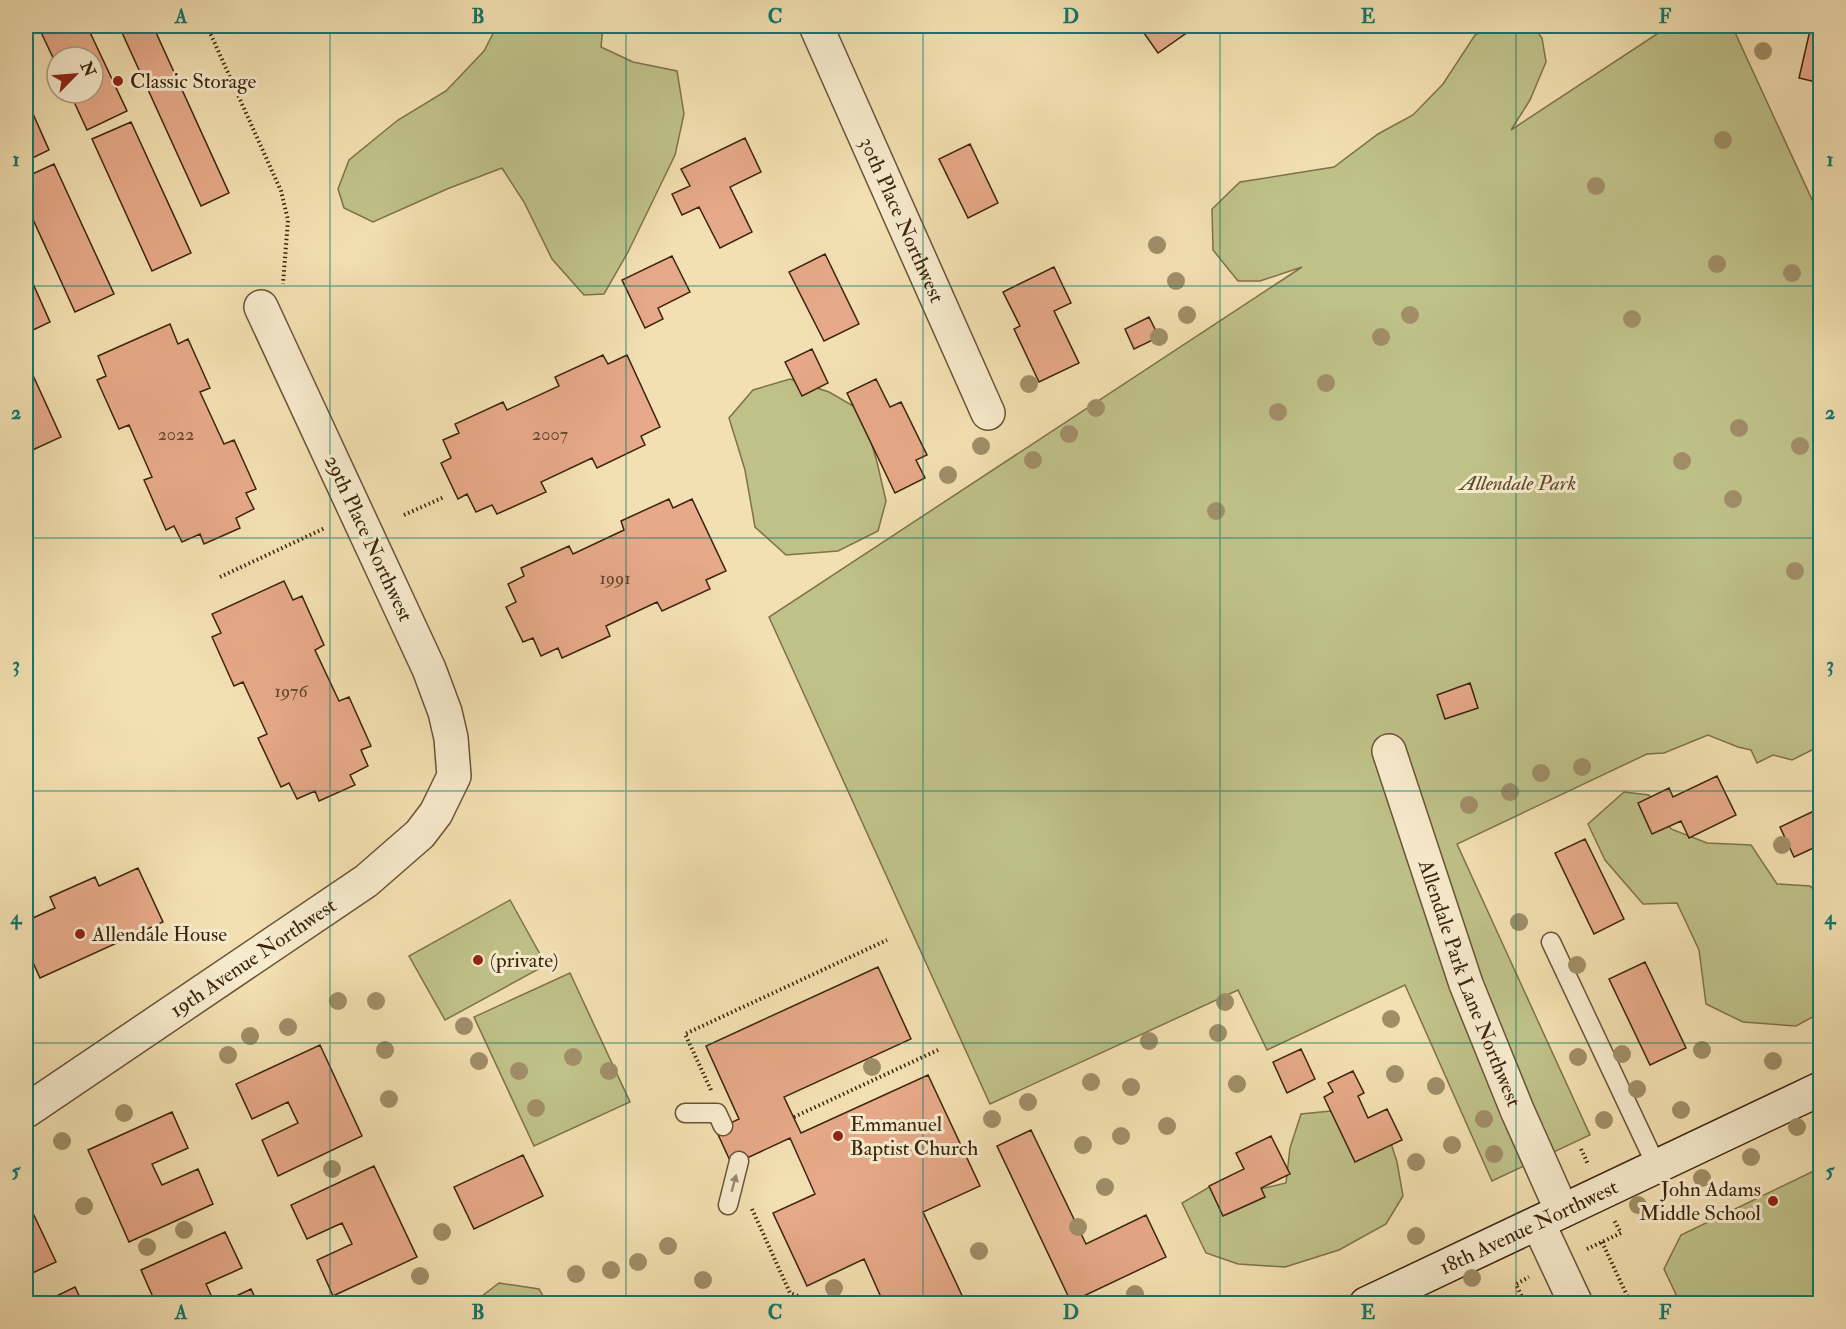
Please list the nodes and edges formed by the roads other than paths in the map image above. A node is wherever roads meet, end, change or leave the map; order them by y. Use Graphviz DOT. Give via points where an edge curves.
graph roads {
  1 [pos="816,26"];
  2 [pos="272,296"];
  3 [pos="988,413"];
  4 [pos="1389,751"];
  5 [pos="454,776"];
  6 [pos="1551,942"];
  7 [pos="1821,1089"];
  8 [pos="26,1111"];
  9 [pos="685,1113"];
  10 [pos="723,1126"];
  11 [pos="739,1161"];
  12 [pos="1657,1167"];
  13 [pos="728,1205"];
  14 [pos="1550,1217"];
  15 [pos="1366,1304"];
  16 [pos="1576,1304"];
  1 -- 3 [label="street, 30th Place Northwest"];
  2 -- 5 [label="street, 29th Place Northwest" via="429,669 445,712"];
  4 -- 14 [label="street, Allendale Park Lane Northwest" via="1466,984 1517,1110"];
  5 -- 8 [label="street, 19th Avenue Northwest" via="436,813 420,834 366,881"];
  6 -- 12 [label="lane"];
  7 -- 12 [label="street, 18th Avenue Northwest"];
  9 -- 10 [label="lane" via="717,1113"];
  13 -- 11 [label="lane, one-way"];
  12 -- 14 [label="street, 18th Avenue Northwest"];
  14 -- 15 [label="street, 18th Avenue Northwest"];
  14 -- 16 [label="street, Allendale Park Lane Northwest"];
}
